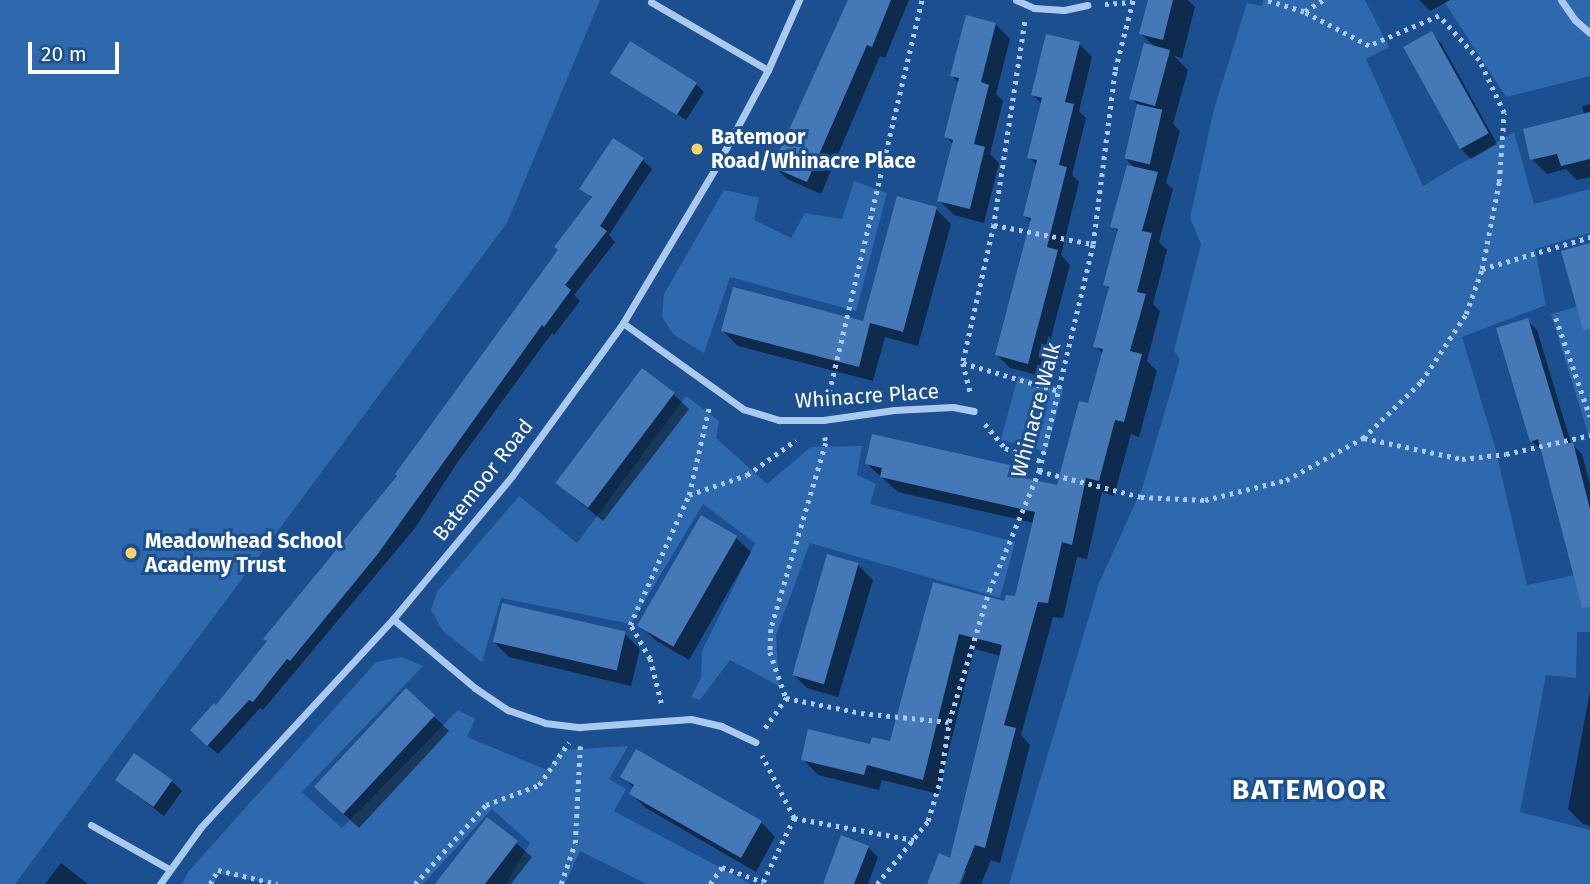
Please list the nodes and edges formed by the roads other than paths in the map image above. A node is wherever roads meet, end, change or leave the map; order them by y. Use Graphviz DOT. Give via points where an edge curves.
graph roads {
  1 [pos="799,0"];
  2 [pos="1016,0"];
  3 [pos="1561,0"];
  4 [pos="651,2"];
  5 [pos="1087,5"];
  6 [pos="1590,33"];
  7 [pos="768,70"];
  8 [pos="623,323"];
  9 [pos="974,411"];
  10 [pos="393,619"];
  11 [pos="755,742"];
  12 [pos="91,825"];
  13 [pos="169,869"];
  14 [pos="160,884"];
  1 -- 7 [label="street, Batemoor Road"];
  2 -- 5 [label="street" via="1034,8 1063,10"];
  3 -- 6 [label="street"];
  4 -- 7 [label="street"];
  7 -- 8 [label="street, Batemoor Road"];
  8 -- 9 [label="street, Whinacre Place" via="743,409 779,420 953,407"];
  8 -- 10 [label="street, Batemoor Road" via="512,476"];
  10 -- 11 [label="street" via="475,688 508,710 545,723 580,727 691,719 721,726"];
  10 -- 13 [label="street, Batemoor Road" via="201,827"];
  12 -- 13 [label="street"];
  13 -- 14 [label="street, Batemoor Road"];
}
